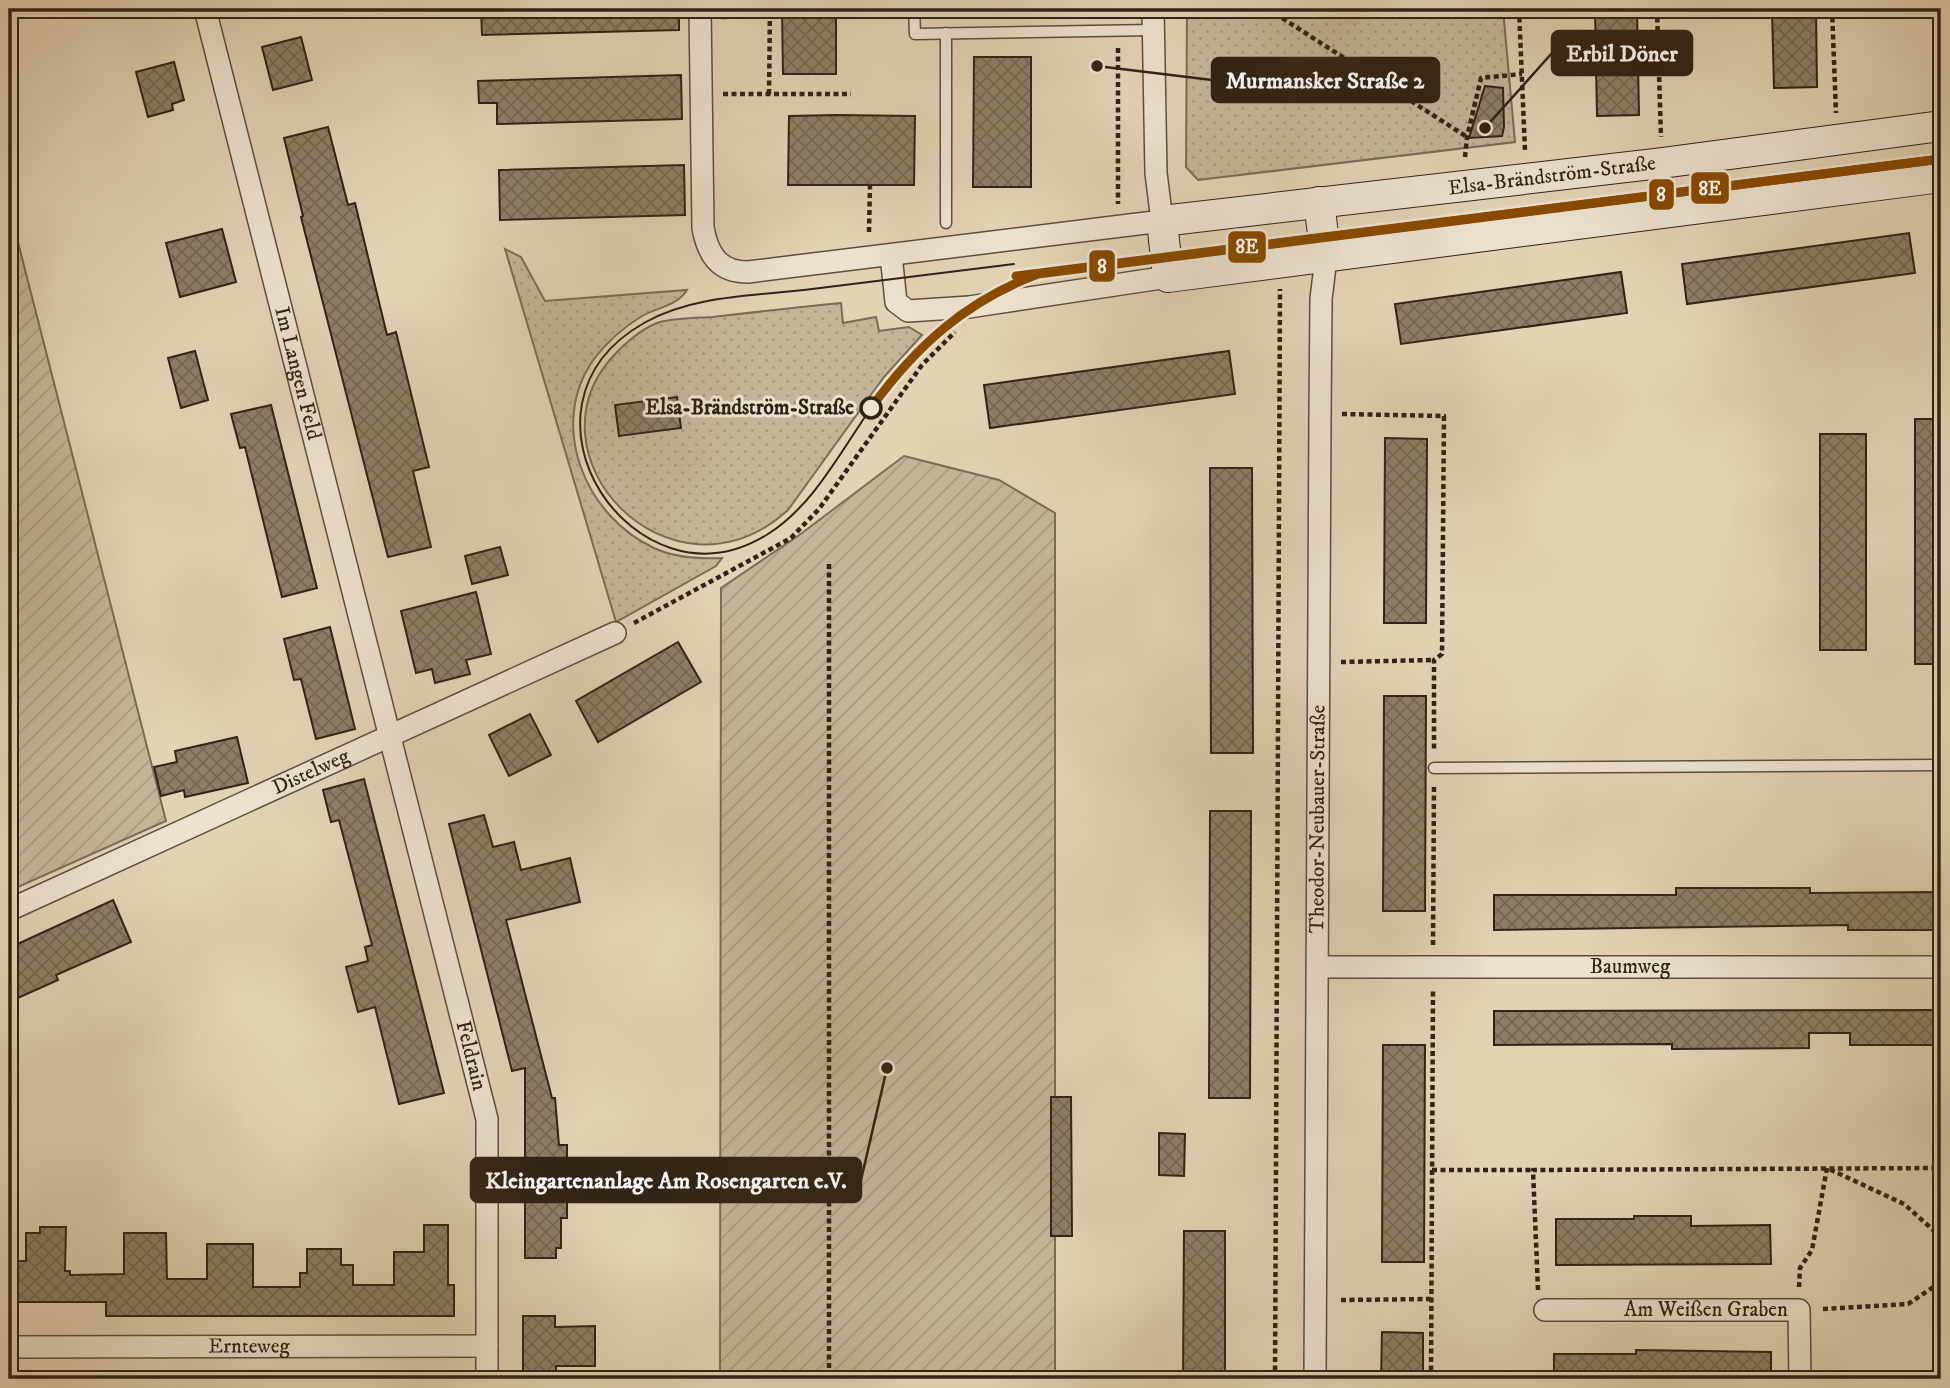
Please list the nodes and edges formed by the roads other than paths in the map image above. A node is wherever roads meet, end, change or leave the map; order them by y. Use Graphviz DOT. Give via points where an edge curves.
graph roads {
  1 [pos="205,9"];
  2 [pos="914,9"];
  3 [pos="1153,9"];
  4 [pos="700,13"];
  5 [pos="1153,30"];
  6 [pos="946,33"];
  7 [pos="1941,126"];
  8 [pos="1941,177"];
  9 [pos="1319,202"];
  10 [pos="1162,221"];
  11 [pos="946,223"];
  12 [pos="891,255"];
  13 [pos="1326,258"];
  14 [pos="1168,277"];
  15 [pos="615,634"];
  16 [pos="392,738"];
  17 [pos="1941,765"];
  18 [pos="1434,768"];
  19 [pos="9,911"];
  20 [pos="1320,967"];
  21 [pos="1941,967"];
  22 [pos="1545,1310"];
  23 [pos="487,1346"];
  24 [pos="9,1347"];
  25 [pos="487,1379"];
  26 [pos="1315,1379"];
  27 [pos="1800,1379"];
  1 -- 16 [label="street, Im Langen Feld"];
  2 -- 6 [label="lane" via="915,34"];
  3 -- 5 [label="street"];
  4 -- 12 [label="street, Elsa-Brändström-Straße" via="703,228 716,262 748,272"];
  5 -- 6 [label="lane"];
  5 -- 10 [label="street" via="1156,173"];
  6 -- 11 [label="lane"];
  7 -- 9 [label="street, Elsa-Brändström-Straße"];
  8 -- 13 [label="street"];
  9 -- 10 [label="street, Elsa-Brändström-Straße"];
  9 -- 13 [label="street"];
  10 -- 12 [label="street, Elsa-Brändström-Straße"];
  10 -- 14 [label="street"];
  12 -- 14 [label="street" via="896,302 908,311 969,307"];
  13 -- 14 [label="street"];
  13 -- 20 [label="street, Theodor-Neubauer-Straße" via="1320,414"];
  15 -- 16 [label="street, Distelweg"];
  16 -- 19 [label="street, Distelweg"];
  16 -- 23 [label="street, Feldrain" via="487,1119"];
  17 -- 18 [label="lane"];
  20 -- 21 [label="street, Baumweg"];
  20 -- 26 [label="street, Theodor-Neubauer-Straße"];
  22 -- 27 [label="street, Am Weißen Graben" via="1799,1310"];
  23 -- 24 [label="street, Ernteweg"];
  23 -- 25 [label="street, Feldrain"];
}
